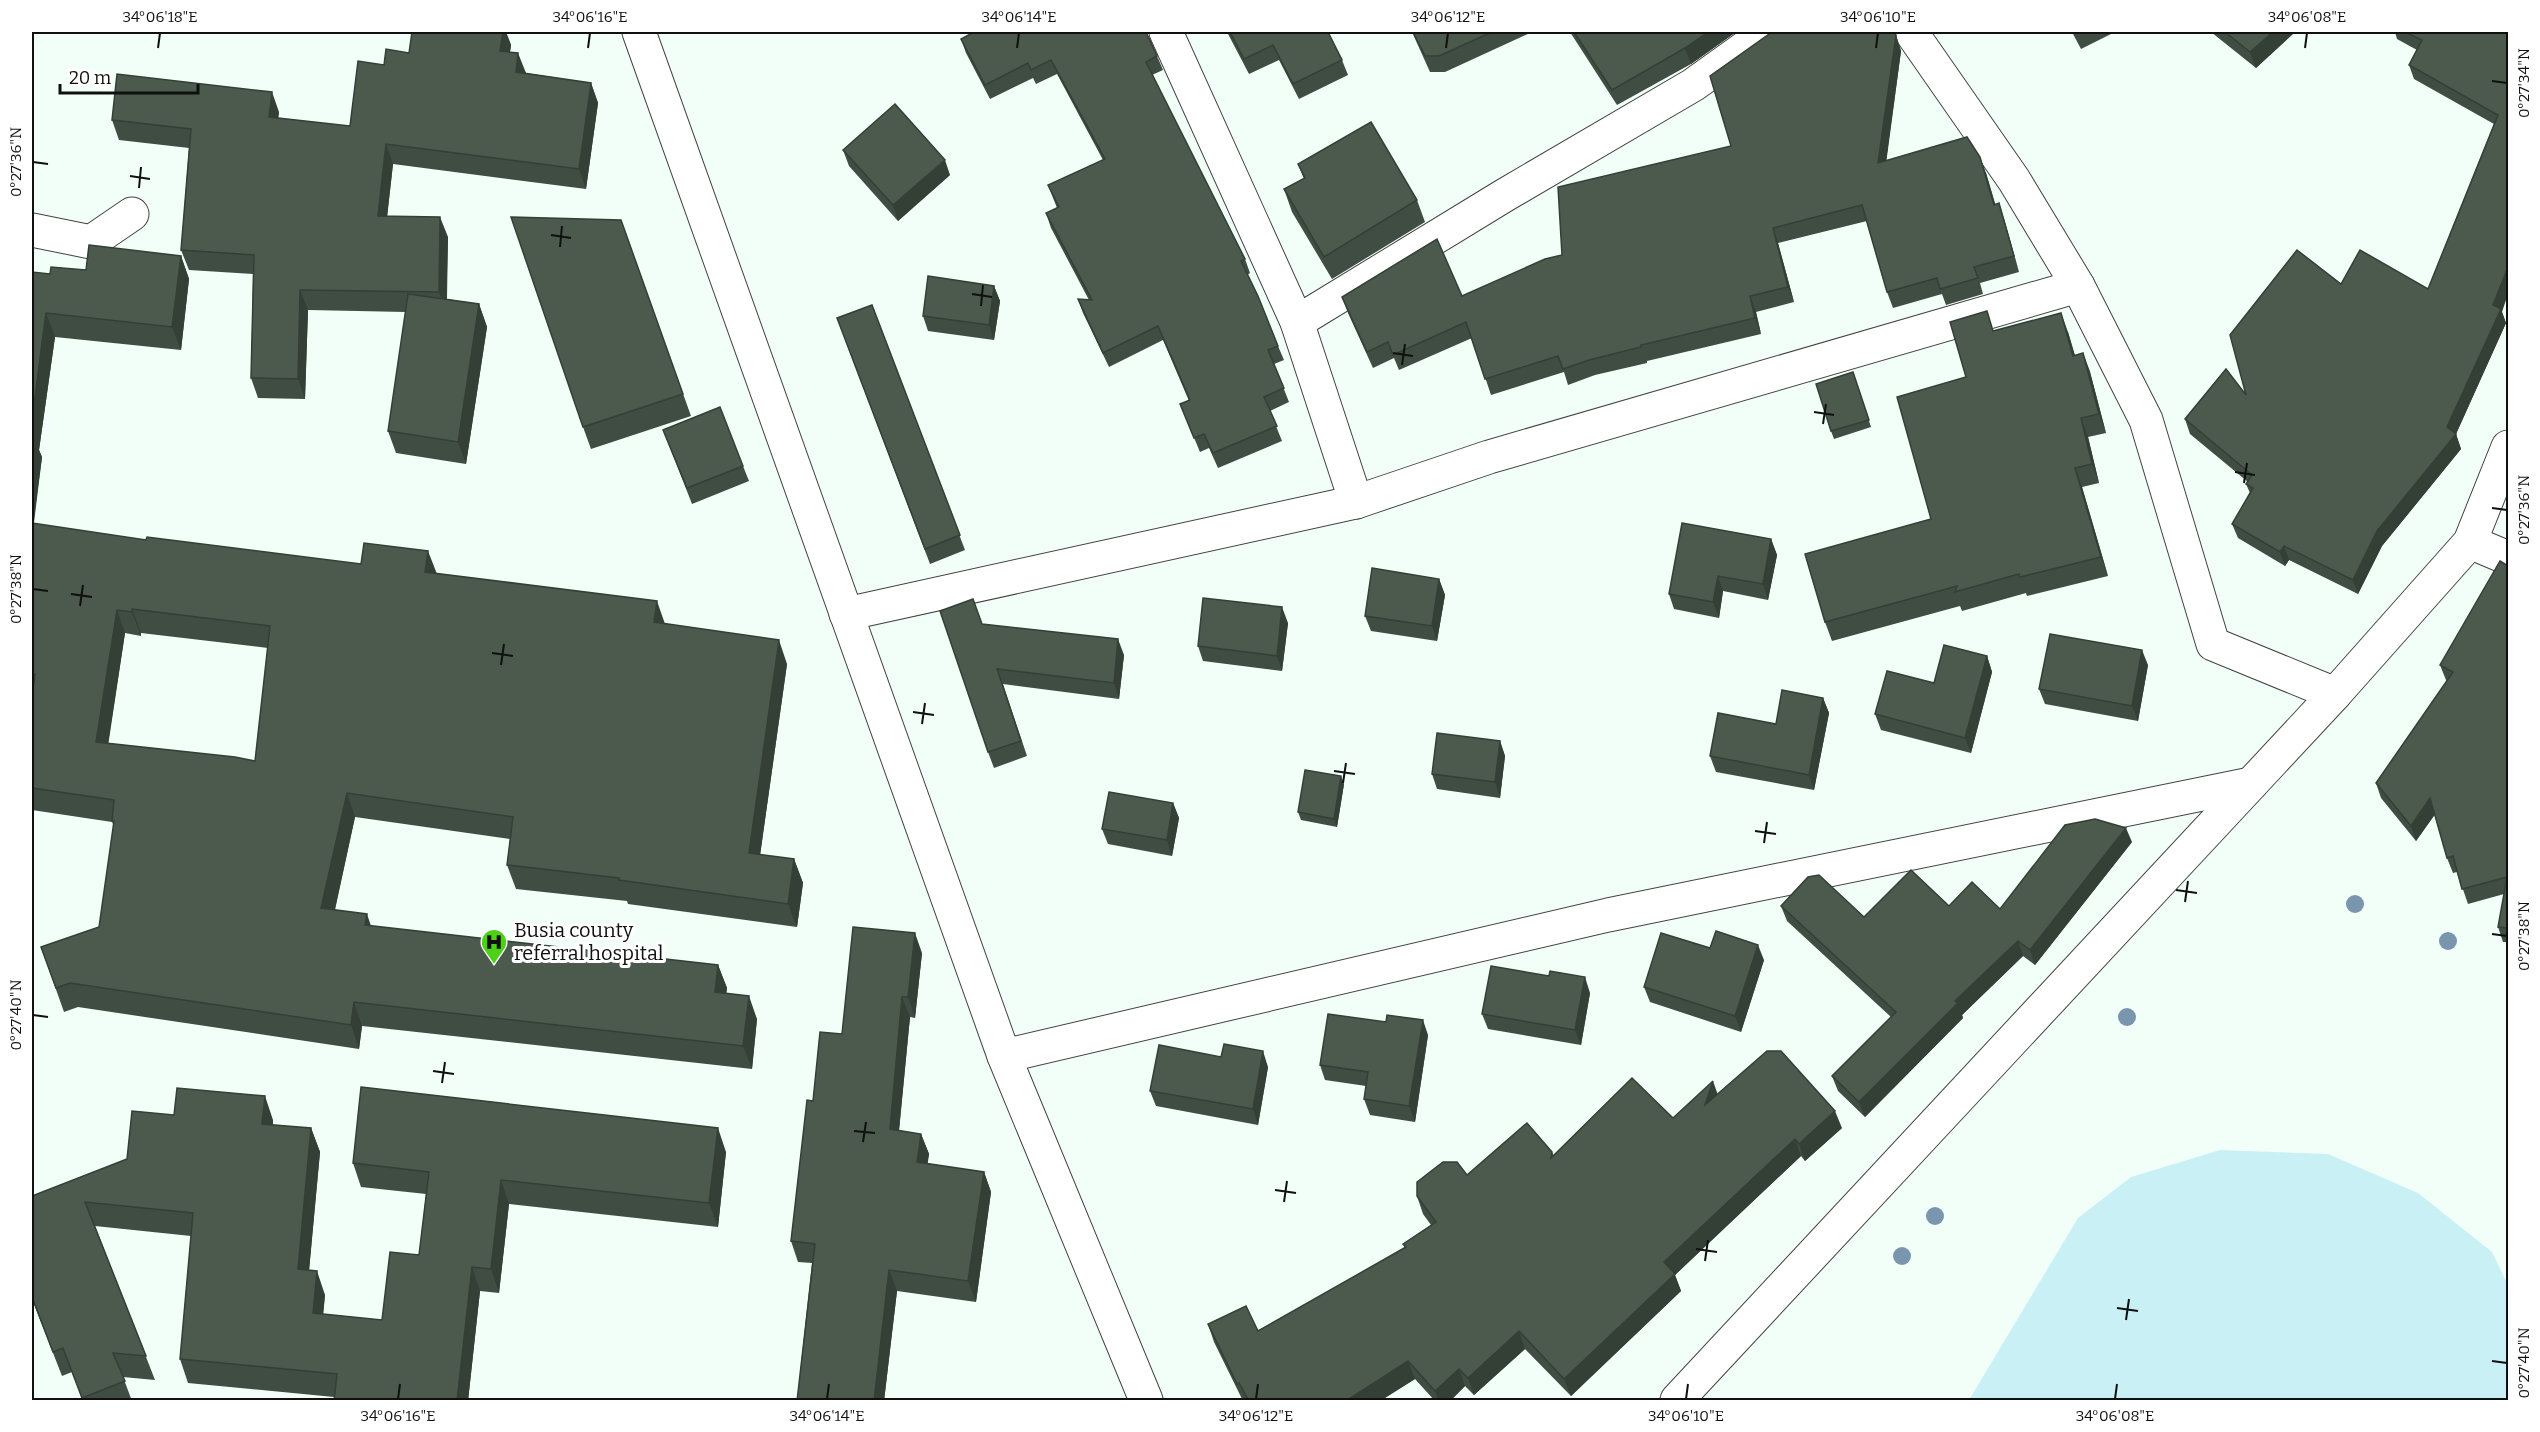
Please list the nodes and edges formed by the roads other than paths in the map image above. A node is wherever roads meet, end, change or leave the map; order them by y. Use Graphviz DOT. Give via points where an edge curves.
graph roads {
  1 [pos="639,32"];
  2 [pos="1166,32"];
  3 [pos="1767,32"];
  4 [pos="1911,32"];
  5 [pos="132,214"];
  6 [pos="32,230"];
  7 [pos="2078,286"];
  8 [pos="1297,322"];
  9 [pos="2508,447"];
  10 [pos="1356,502"];
  11 [pos="2470,542"];
  12 [pos="2508,558"];
  13 [pos="846,614"];
  14 [pos="2335,694"];
  15 [pos="2251,784"];
  16 [pos="1004,1056"];
  17 [pos="1146,1401"];
  18 [pos="1677,1401"];
  1 -- 13 [label="street"];
  2 -- 8 [label="street"];
  3 -- 8 [label="street" via="1693,85"];
  4 -- 7 [label="street" via="2014,180"];
  5 -- 6 [label="street" via="91,242"];
  7 -- 10 [label="street" via="1489,458"];
  7 -- 14 [label="street" via="2146,420 2213,644"];
  8 -- 10 [label="street"];
  9 -- 11 [label="street"];
  10 -- 13 [label="street"];
  11 -- 12 [label="street"];
  11 -- 14 [label="street"];
  13 -- 16 [label="street"];
  14 -- 15 [label="street"];
  15 -- 16 [label="street" via="1608,915"];
  15 -- 18 [label="street"];
  16 -- 17 [label="street"];
}
